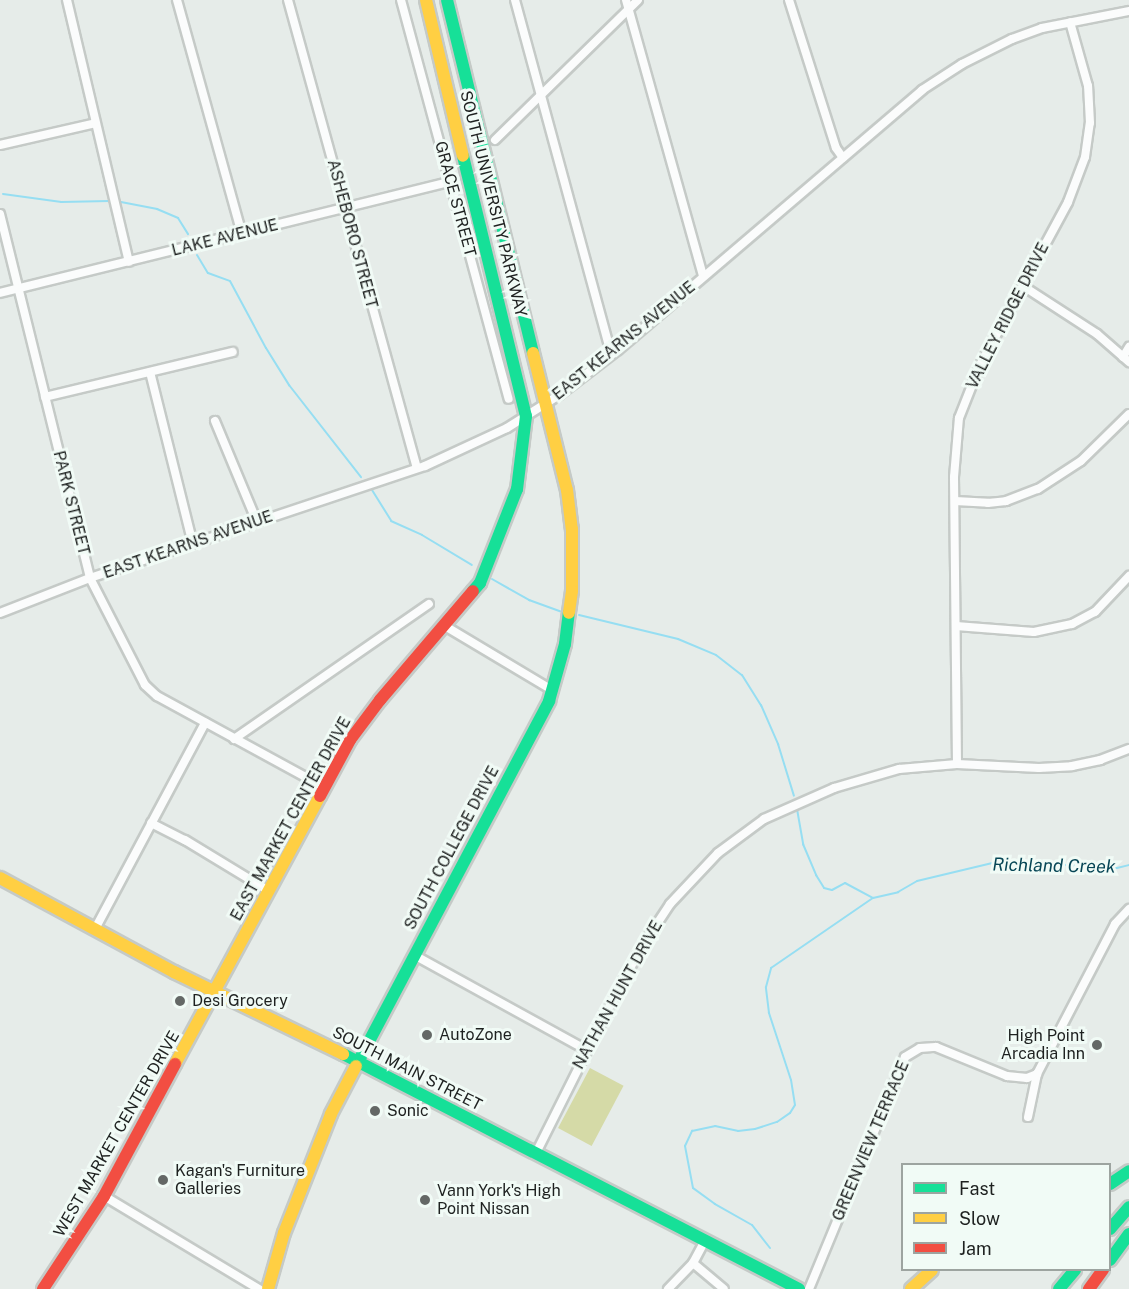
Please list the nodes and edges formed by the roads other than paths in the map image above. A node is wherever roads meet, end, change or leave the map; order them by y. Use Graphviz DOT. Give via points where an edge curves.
graph roads {
  1 [pos="67,0"];
  2 [pos="177,0"];
  3 [pos="288,0"];
  4 [pos="401,0"];
  5 [pos="426,0"];
  6 [pos="447,0"];
  7 [pos="514,0"];
  8 [pos="626,0"];
  9 [pos="638,0"];
  10 [pos="789,0"];
  11 [pos="628,10"];
  12 [pos="1129,11"];
  13 [pos="1070,21"];
  14 [pos="540,96"];
  15 [pos="96,123"];
  16 [pos="495,141"];
  17 [pos="0,145"];
  18 [pos="843,158"];
  19 [pos="449,182"];
  20 [pos="345,208"];
  21 [pos="0,214"];
  22 [pos="242,234"];
  23 [pos="129,262"];
  24 [pos="703,276"];
  25 [pos="1023,286"];
  26 [pos="18,289"];
  27 [pos="0,293"];
  28 [pos="1129,347"];
  29 [pos="233,352"];
  30 [pos="611,354"];
  31 [pos="1126,360"];
  32 [pos="150,372"];
  33 [pos="45,397"];
  34 [pos="509,399"];
  35 [pos="547,403"];
  36 [pos="1129,414"];
  37 [pos="526,416"];
  38 [pos="214,421"];
  39 [pos="417,468"];
  40 [pos="955,501"];
  41 [pos="257,522"];
  42 [pos="193,544"];
  43 [pos="1129,576"];
  44 [pos="90,578"];
  45 [pos="429,604"];
  46 [pos="0,613"];
  47 [pos="445,626"];
  48 [pos="956,626"];
  49 [pos="552,690"];
  50 [pos="205,723"];
  51 [pos="234,739"];
  52 [pos="1129,749"];
  53 [pos="957,764"];
  54 [pos="324,787"];
  55 [pos="152,823"];
  56 [pos="0,878"];
  57 [pos="269,891"];
  58 [pos="1129,909"];
  59 [pos="94,929"];
  60 [pos="414,955"];
  61 [pos="215,992"];
  62 [pos="587,1050"];
  63 [pos="358,1062"];
  64 [pos="1037,1074"];
  65 [pos="1028,1117"];
  66 [pos="536,1153"];
  67 [pos="1129,1171"];
  68 [pos="1111,1183"];
  69 [pos="104,1196"];
  70 [pos="1129,1207"];
  71 [pos="1111,1228"];
  72 [pos="1129,1234"];
  73 [pos="705,1240"];
  74 [pos="1111,1259"];
  75 [pos="693,1263"];
  76 [pos="930,1271"];
  77 [pos="1074,1271"];
  78 [pos="1101,1271"];
  79 [pos="43,1289"];
  80 [pos="259,1289"];
  81 [pos="268,1289"];
  82 [pos="668,1289"];
  83 [pos="723,1289"];
  84 [pos="799,1289"];
  85 [pos="809,1289"];
  86 [pos="911,1289"];
  87 [pos="1059,1289"];
  88 [pos="1089,1289"];
  1 -- 15 [label="street"];
  2 -- 22 [label="street"];
  3 -- 20 [label="street, ASHEBORO STREET"];
  4 -- 19 [label="street, GRACE STREET"];
  5 -- 37 [label="main road, SOUTH UNIVERSITY PARKWAY"];
  6 -- 35 [label="main road, SOUTH UNIVERSITY PARKWAY"];
  7 -- 14 [label="street"];
  8 -- 11 [label="street"];
  9 -- 11 [label="street"];
  10 -- 18 [label="street"];
  11 -- 14 [label="street"];
  11 -- 24 [label="street"];
  12 -- 13 [label="street, EAST KEARNS AVENUE"];
  13 -- 18 [label="street, EAST KEARNS AVENUE" via="1012,39 962,64 922,90"];
  13 -- 25 [label="street, VALLEY RIDGE DRIVE" via="1088,86 1088,138 1079,176"];
  14 -- 16 [label="street"];
  14 -- 30 [label="street"];
  15 -- 17 [label="street"];
  15 -- 23 [label="street"];
  18 -- 24 [label="street, EAST KEARNS AVENUE"];
  19 -- 20 [label="street, LAKE AVENUE"];
  19 -- 34 [label="street, GRACE STREET"];
  20 -- 22 [label="street, LAKE AVENUE"];
  20 -- 39 [label="street, ASHEBORO STREET"];
  21 -- 26 [label="street, PARK STREET"];
  22 -- 23 [label="street, LAKE AVENUE"];
  23 -- 26 [label="street, LAKE AVENUE"];
  24 -- 30 [label="street, EAST KEARNS AVENUE"];
  25 -- 31 [label="street" via="1097,334"];
  25 -- 40 [label="street, VALLEY RIDGE DRIVE" via="980,365 959,418"];
  26 -- 27 [label="street, LAKE AVENUE"];
  26 -- 33 [label="street, PARK STREET"];
  28 -- 31 [label="street"];
  29 -- 32 [label="street"];
  30 -- 35 [label="street, EAST KEARNS AVENUE"];
  32 -- 33 [label="street"];
  32 -- 42 [label="street"];
  33 -- 44 [label="street, PARK STREET"];
  35 -- 37 [label="street, EAST KEARNS AVENUE"];
  35 -- 49 [label="main road, SOUTH COLLEGE DRIVE" via="572,529 572,591 565,644"];
  36 -- 40 [label="street" via="1081,460 1038,489 1006,501"];
  37 -- 39 [label="street, EAST KEARNS AVENUE"];
  37 -- 47 [label="main road, EAST MARKET CENTER DRIVE" via="517,489 498,544 480,584"];
  38 -- 41 [label="street"];
  39 -- 41 [label="street, EAST KEARNS AVENUE"];
  40 -- 48 [label="street, VALLEY RIDGE DRIVE"];
  41 -- 42 [label="street, EAST KEARNS AVENUE"];
  42 -- 44 [label="street, EAST KEARNS AVENUE"];
  43 -- 48 [label="street" via="1095,612 1062,627 1034,632"];
  44 -- 46 [label="street, EAST KEARNS AVENUE"];
  44 -- 50 [label="street, PARK STREET" via="145,685"];
  45 -- 51 [label="street"];
  47 -- 49 [label="street"];
  47 -- 54 [label="main road, EAST MARKET CENTER DRIVE" via="380,700 350,740"];
  48 -- 53 [label="street, VALLEY RIDGE DRIVE"];
  49 -- 60 [label="main road, SOUTH COLLEGE DRIVE"];
  50 -- 51 [label="street, PARK STREET"];
  50 -- 55 [label="street"];
  51 -- 54 [label="street, PARK STREET"];
  52 -- 53 [label="street, NATHAN HUNT DRIVE" via="1072,766"];
  53 -- 62 [label="street, NATHAN HUNT DRIVE" via="899,770 834,788 773,814 743,834 696,874 670,904 643,945"];
  54 -- 57 [label="main road, EAST MARKET CENTER DRIVE"];
  55 -- 57 [label="street"];
  55 -- 59 [label="street"];
  56 -- 59 [label="main road, SOUTH MAIN STREET"];
  57 -- 61 [label="main road, EAST MARKET CENTER DRIVE"];
  58 -- 64 [label="street" via="1115,924"];
  59 -- 61 [label="main road, SOUTH MAIN STREET"];
  60 -- 62 [label="street"];
  60 -- 63 [label="main road, SOUTH COLLEGE DRIVE"];
  61 -- 63 [label="main road, SOUTH MAIN STREET"];
  61 -- 69 [label="main road, WEST MARKET CENTER DRIVE"];
  62 -- 66 [label="street, NATHAN HUNT DRIVE"];
  63 -- 66 [label="main road, SOUTH MAIN STREET"];
  63 -- 81 [label="main road, SOUTH COLLEGE DRIVE" via="311,1163"];
  64 -- 65 [label="street"];
  64 -- 85 [label="street, GREENVIEW TERRACE" via="1027,1078 1007,1076 936,1047 920,1048 905,1057"];
  66 -- 73 [label="main road, SOUTH MAIN STREET"];
  67 -- 68 [label="main road"];
  69 -- 79 [label="main road, WEST MARKET CENTER DRIVE"];
  69 -- 80 [label="street"];
  70 -- 71 [label="main road"];
  72 -- 74 [label="main road"];
  73 -- 75 [label="street"];
  73 -- 84 [label="main road, SOUTH MAIN STREET"];
  75 -- 82 [label="street"];
  75 -- 83 [label="street"];
  76 -- 86 [label="main road"];
  77 -- 87 [label="main road"];
  78 -- 88 [label="main road"];
}
